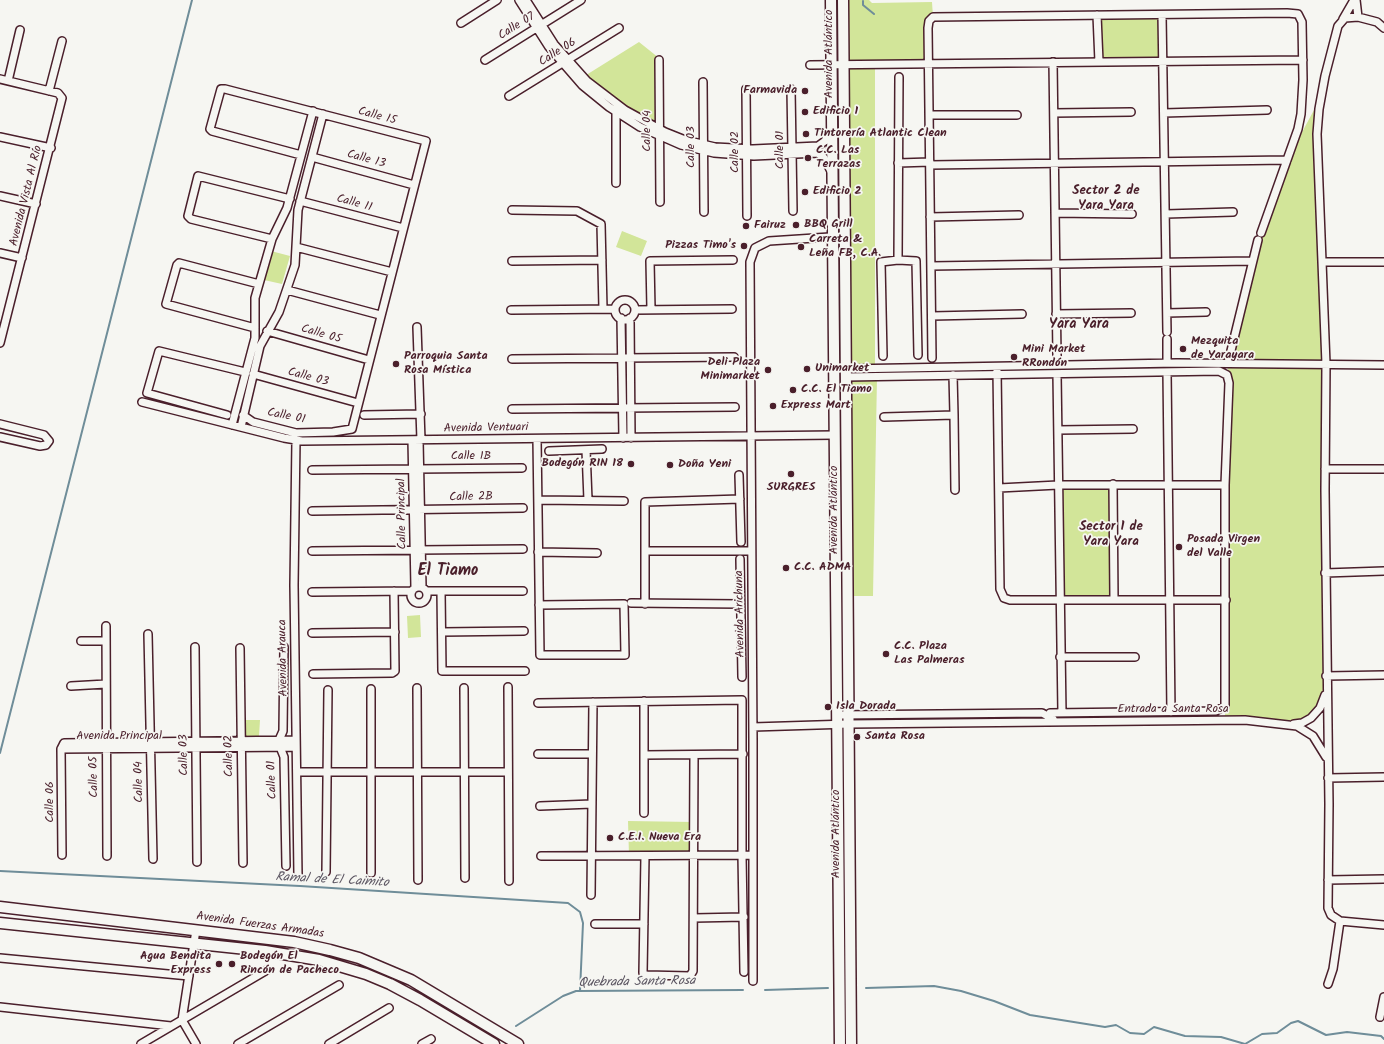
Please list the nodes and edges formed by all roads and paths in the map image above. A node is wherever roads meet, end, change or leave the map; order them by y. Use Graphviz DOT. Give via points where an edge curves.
graph roads {
  1 [pos="498,0"];
  2 [pos="519,0"];
  3 [pos="526,0"];
  4 [pos="581,0"];
  5 [pos="831,0"];
  6 [pos="844,0"];
  7 [pos="1355,0"];
  8 [pos="1097,15"];
  9 [pos="1162,15"];
  10 [pos="1358,17"];
  11 [pos="1341,22"];
  12 [pos="461,23"];
  13 [pos="539,26"];
  14 [pos="620,28"];
  15 [pos="1384,28"];
  16 [pos="20,30"];
  17 [pos="62,41"];
  18 [pos="485,60"];
  19 [pos="659,60"];
  20 [pos="1303,60"];
  21 [pos="1163,61"];
  22 [pos="564,62"];
  23 [pos="1053,62"];
  24 [pos="1099,62"];
  25 [pos="929,63"];
  26 [pos="832,64"];
  27 [pos="843,64"];
  28 [pos="810,65"];
  29 [pos="899,77"];
  30 [pos="0,79"];
  31 [pos="8,81"];
  32 [pos="703,82"];
  33 [pos="746,89"];
  34 [pos="791,89"];
  35 [pos="49,91"];
  36 [pos="509,96"];
  37 [pos="618,110"];
  38 [pos="1268,110"];
  39 [pos="313,111"];
  40 [pos="1131,112"];
  41 [pos="1054,113"];
  42 [pos="1164,113"];
  43 [pos="323,114"];
  44 [pos="929,115"];
  45 [pos="1017,115"];
  46 [pos="832,128"];
  47 [pos="659,133"];
  48 [pos="0,137"];
  49 [pos="703,147"];
  50 [pos="51,148"];
  51 [pos="818,150"];
  52 [pos="792,151"];
  53 [pos="747,152"];
  54 [pos="301,155"];
  55 [pos="312,157"];
  56 [pos="1287,160"];
  57 [pos="1165,162"];
  58 [pos="898,163"];
  59 [pos="930,163"];
  60 [pos="1055,163"];
  61 [pos="832,175"];
  62 [pos="616,183"];
  63 [pos="414,185"];
  64 [pos="0,196"];
  65 [pos="290,199"];
  66 [pos="300,201"];
  67 [pos="660,202"];
  68 [pos="36,204"];
  69 [pos="512,210"];
  70 [pos="792,211"];
  71 [pos="704,212"];
  72 [pos="1233,212"];
  73 [pos="285,213"];
  74 [pos="1055,213"];
  75 [pos="1132,214"];
  76 [pos="1166,214"];
  77 [pos="1019,215"];
  78 [pos="297,216"];
  79 [pos="747,216"];
  80 [pos="930,217"];
  81 [pos="403,228"];
  82 [pos="833,236"];
  83 [pos="845,236"];
  84 [pos="272,239"];
  85 [pos="296,247"];
  86 [pos="0,253"];
  87 [pos="22,258"];
  88 [pos="512,260"];
  89 [pos="602,260"];
  90 [pos="733,260"];
  91 [pos="898,260"];
  92 [pos="1252,261"];
  93 [pos="1166,262"];
  94 [pos="1322,262"];
  95 [pos="1384,262"];
  96 [pos="1056,264"];
  97 [pos="931,266"];
  98 [pos="392,272"];
  99 [pos="259,284"];
  100 [pos="287,290"];
  101 [pos="603,309"];
  102 [pos="615,309"];
  103 [pos="650,309"];
  104 [pos="732,309"];
  105 [pos="511,310"];
  106 [pos="635,310"];
  107 [pos="0,312"];
  108 [pos="1206,312"];
  109 [pos="1131,313"];
  110 [pos="1167,313"];
  111 [pos="8,314"];
  112 [pos="1022,314"];
  113 [pos="1056,314"];
  114 [pos="380,315"];
  115 [pos="932,316"];
  116 [pos="621,318"];
  117 [pos="630,318"];
  118 [pos="417,327"];
  119 [pos="255,328"];
  120 [pos="267,331"];
  121 [pos="0,343"];
  122 [pos="257,345"];
  123 [pos="918,355"];
  124 [pos="883,356"];
  125 [pos="1057,356"];
  126 [pos="734,357"];
  127 [pos="622,358"];
  128 [pos="631,358"];
  129 [pos="932,358"];
  130 [pos="512,359"];
  131 [pos="369,360"];
  132 [pos="1167,363"];
  133 [pos="1228,363"];
  134 [pos="1326,364"];
  135 [pos="1384,365"];
  136 [pos="997,366"];
  137 [pos="1167,372"];
  138 [pos="249,373"];
  139 [pos="846,373"];
  140 [pos="997,374"];
  141 [pos="1057,374"];
  142 [pos="953,375"];
  143 [pos="142,402"];
  144 [pos="358,403"];
  145 [pos="735,407"];
  146 [pos="622,408"];
  147 [pos="631,408"];
  148 [pos="512,409"];
  149 [pos="420,414"];
  150 [pos="227,415"];
  151 [pos="244,415"];
  152 [pos="364,415"];
  153 [pos="954,415"];
  154 [pos="884,417"];
  155 [pos="0,424"];
  156 [pos="232,425"];
  157 [pos="241,427"];
  158 [pos="1133,429"];
  159 [pos="1058,430"];
  160 [pos="836,435"];
  161 [pos="0,437"];
  162 [pos="751,437"];
  163 [pos="622,438"];
  164 [pos="631,438"];
  165 [pos="537,439"];
  166 [pos="296,440"];
  167 [pos="418,440"];
  168 [pos="602,449"];
  169 [pos="586,450"];
  170 [pos="549,451"];
  171 [pos="522,468"];
  172 [pos="1384,468"];
  173 [pos="416,469"];
  174 [pos="1325,469"];
  175 [pos="312,470"];
  176 [pos="739,475"];
  177 [pos="1113,484"];
  178 [pos="1168,484"];
  179 [pos="1058,485"];
  180 [pos="1225,485"];
  181 [pos="999,488"];
  182 [pos="955,490"];
  183 [pos="740,499"];
  184 [pos="538,500"];
  185 [pos="588,500"];
  186 [pos="624,501"];
  187 [pos="523,508"];
  188 [pos="312,510"];
  189 [pos="417,510"];
  190 [pos="741,542"];
  191 [pos="523,549"];
  192 [pos="418,550"];
  193 [pos="312,551"];
  194 [pos="751,551"];
  195 [pos="538,552"];
  196 [pos="645,552"];
  197 [pos="597,554"];
  198 [pos="740,559"];
  199 [pos="1384,571"];
  200 [pos="1325,573"];
  201 [pos="419,589"];
  202 [pos="394,591"];
  203 [pos="441,591"];
  204 [pos="523,591"];
  205 [pos="312,592"];
  206 [pos="1059,600"];
  207 [pos="1114,600"];
  208 [pos="1169,600"];
  209 [pos="1226,600"];
  210 [pos="631,604"];
  211 [pos="645,604"];
  212 [pos="740,604"];
  213 [pos="539,605"];
  214 [pos="106,626"];
  215 [pos="524,631"];
  216 [pos="395,632"];
  217 [pos="442,632"];
  218 [pos="312,633"];
  219 [pos="148,634"];
  220 [pos="81,641"];
  221 [pos="106,641"];
  222 [pos="195,647"];
  223 [pos="284,647"];
  224 [pos="240,648"];
  225 [pos="1060,657"];
  226 [pos="1135,657"];
  227 [pos="525,671"];
  228 [pos="313,674"];
  229 [pos="1384,675"];
  230 [pos="1326,676"];
  231 [pos="742,677"];
  232 [pos="106,684"];
  233 [pos="71,686"];
  234 [pos="508,687"];
  235 [pos="370,688"];
  236 [pos="417,688"];
  237 [pos="464,688"];
  238 [pos="328,690"];
  239 [pos="1326,690"];
  240 [pos="644,701"];
  241 [pos="593,702"];
  242 [pos="538,703"];
  243 [pos="1171,712"];
  244 [pos="1050,713"];
  245 [pos="1062,713"];
  246 [pos="997,714"];
  247 [pos="849,719"];
  248 [pos="838,720"];
  249 [pos="996,722"];
  250 [pos="1056,722"];
  251 [pos="1290,724"];
  252 [pos="753,727"];
  253 [pos="296,743"];
  254 [pos="196,744"];
  255 [pos="241,744"];
  256 [pos="280,744"];
  257 [pos="106,745"];
  258 [pos="151,745"];
  259 [pos="61,749"];
  260 [pos="538,754"];
  261 [pos="592,754"];
  262 [pos="743,754"];
  263 [pos="644,755"];
  264 [pos="694,756"];
  265 [pos="1328,760"];
  266 [pos="297,772"];
  267 [pos="327,772"];
  268 [pos="370,772"];
  269 [pos="417,772"];
  270 [pos="464,772"];
  271 [pos="507,772"];
  272 [pos="1384,777"];
  273 [pos="1328,778"];
  274 [pos="592,804"];
  275 [pos="540,806"];
  276 [pos="644,813"];
  277 [pos="62,855"];
  278 [pos="694,855"];
  279 [pos="742,855"];
  280 [pos="753,855"];
  281 [pos="107,856"];
  282 [pos="541,856"];
  283 [pos="591,856"];
  284 [pos="645,856"];
  285 [pos="153,859"];
  286 [pos="197,862"];
  287 [pos="242,863"];
  288 [pos="286,866"];
  289 [pos="326,872"];
  290 [pos="371,873"];
  291 [pos="298,875"];
  292 [pos="465,878"];
  293 [pos="1384,879"];
  294 [pos="418,880"];
  295 [pos="1328,880"];
  296 [pos="509,881"];
  297 [pos="591,895"];
  298 [pos="0,907"];
  299 [pos="744,917"];
  300 [pos="694,918"];
  301 [pos="1337,919"];
  302 [pos="0,923"];
  303 [pos="595,924"];
  304 [pos="644,924"];
  305 [pos="1384,925"];
  306 [pos="196,930"];
  307 [pos="194,943"];
  308 [pos="0,958"];
  309 [pos="266,970"];
  310 [pos="744,972"];
  311 [pos="189,976"];
  312 [pos="753,981"];
  313 [pos="1328,984"];
  314 [pos="339,985"];
  315 [pos="1384,997"];
  316 [pos="0,1007"];
  317 [pos="389,1008"];
  318 [pos="1380,1017"];
  319 [pos="182,1020"];
  320 [pos="171,1026"];
  321 [pos="431,1038"];
  322 [pos="141,1044"];
  323 [pos="196,1044"];
  324 [pos="238,1044"];
  325 [pos="329,1044"];
  326 [pos="422,1044"];
  327 [pos="494,1044"];
  328 [pos="518,1044"];
  329 [pos="840,1044"];
  330 [pos="851,1044"];
  1 -- 12 [label="street"];
  2 -- 13 [label="street"];
  3 -- 13 [label="street"];
  4 -- 13 [label="street, Calle 07"];
  5 -- 26 [label="main road, Avenida Atlántico"];
  6 -- 27 [label="main road, Avenida Atlántico"];
  7 -- 10 [label="street"];
  7 -- 11 [label="street"];
  8 -- 9 [label="street"];
  8 -- 24 [label="street"];
  8 -- 25 [label="street" via="936,16 931,18 929,24"];
  9 -- 20 [label="street" via="1298,14 1302,19"];
  9 -- 21 [label="street"];
  10 -- 11 [label="street" via="1349,17"];
  10 -- 15 [label="street" via="1377,22"];
  11 -- 94 [label="street" via="1330,50 1318,121"];
  13 -- 18 [label="street, Calle 07"];
  13 -- 22 [label="street"];
  14 -- 22 [label="street, Calle 06"];
  16 -- 31 [label="street"];
  17 -- 35 [label="street"];
  19 -- 47 [label="street, Calle 04"];
  20 -- 21 [label="street"];
  20 -- 56 [label="street" via="1302,114"];
  21 -- 24 [label="street"];
  21 -- 42 [label="street"];
  22 -- 36 [label="street, Calle 06"];
  22 -- 37 [label="street"];
  23 -- 24 [label="street"];
  23 -- 25 [label="street"];
  23 -- 41 [label="street"];
  25 -- 27 [label="street"];
  25 -- 44 [label="street"];
  26 -- 27 [label="street"];
  26 -- 28 [label="street"];
  26 -- 46 [label="main road, Avenida Atlántico"];
  27 -- 83 [label="main road, Avenida Atlántico"];
  29 -- 58 [label="street"];
  30 -- 31 [label="street"];
  31 -- 35 [label="street"];
  32 -- 49 [label="street, Calle 03"];
  33 -- 53 [label="street, Calle 02"];
  34 -- 52 [label="street, Calle 01"];
  35 -- 50 [label="street, Avenida Vista Al Río" via="58,93 62,100"];
  37 -- 47 [label="street"];
  37 -- 62 [label="street"];
  38 -- 42 [label="street"];
  39 -- 43 [label="street, Calle 15"];
  39 -- 54 [label="street"];
  39 -- 54 [label="street, Calle 15" via="221,89 210,129"];
  40 -- 41 [label="street"];
  41 -- 60 [label="street"];
  42 -- 57 [label="street"];
  43 -- 55 [label="street"];
  43 -- 63 [label="street, Calle 15" via="426,141"];
  44 -- 45 [label="street"];
  44 -- 59 [label="street"];
  46 -- 51 [label="street"];
  46 -- 61 [label="main road, Avenida Atlántico"];
  47 -- 49 [label="street"];
  47 -- 67 [label="street, Calle 04"];
  48 -- 50 [label="street"];
  49 -- 53 [label="street"];
  49 -- 71 [label="street, Calle 03"];
  50 -- 68 [label="street, Avenida Vista Al Río"];
  51 -- 52 [label="street"];
  51 -- 61 [label="street"];
  52 -- 53 [label="street"];
  52 -- 70 [label="street, Calle 01"];
  53 -- 79 [label="street, Calle 02"];
  54 -- 65 [label="street"];
  55 -- 63 [label="street, Calle 13"];
  55 -- 66 [label="street"];
  56 -- 57 [label="street"];
  56 -- 92 [label="street"];
  57 -- 60 [label="street"];
  57 -- 76 [label="street"];
  58 -- 59 [label="street"];
  58 -- 91 [label="street"];
  59 -- 60 [label="street"];
  59 -- 80 [label="street"];
  60 -- 74 [label="street"];
  61 -- 82 [label="main road, Avenida Atlántico"];
  63 -- 81 [label="street"];
  64 -- 68 [label="street"];
  65 -- 73 [label="street"];
  65 -- 84 [label="street" via="198,176 188,216 191,219"];
  66 -- 78 [label="street"];
  66 -- 81 [label="street, Calle 11"];
  68 -- 87 [label="street, Avenida Vista Al Río"];
  69 -- 89 [label="street" via="577,211 601,224"];
  72 -- 76 [label="street"];
  73 -- 78 [label="street"];
  73 -- 84 [label="street"];
  74 -- 75 [label="street"];
  74 -- 96 [label="street"];
  76 -- 93 [label="street"];
  77 -- 80 [label="street"];
  78 -- 85 [label="street"];
  80 -- 97 [label="street"];
  81 -- 98 [label="street"];
  82 -- 83 [label="street"];
  82 -- 160 [label="main road, Avenida Atlántico"];
  82 -- 162 [label="street, Avenida Arichuna" via="762,243 751,255"];
  83 -- 139 [label="main road, Avenida Atlántico"];
  84 -- 99 [label="street"];
  85 -- 98 [label="street"];
  85 -- 100 [label="street" via="295,265"];
  86 -- 87 [label="street"];
  87 -- 111 [label="street, Avenida Vista Al Río"];
  88 -- 89 [label="street"];
  89 -- 101 [label="street"];
  90 -- 103 [label="street" via="650,262"];
  91 -- 123 [label="street" via="916,261"];
  91 -- 124 [label="street" via="881,262"];
  92 -- 93 [label="street"];
  92 -- 133 [label="street"];
  93 -- 96 [label="street"];
  93 -- 110 [label="street"];
  94 -- 95 [label="street"];
  94 -- 134 [label="street"];
  96 -- 97 [label="street"];
  96 -- 113 [label="street"];
  97 -- 115 [label="street"];
  98 -- 114 [label="street"];
  99 -- 119 [label="street" via="254,302"];
  99 -- 119 [label="street" via="179,263 166,304"];
  100 -- 114 [label="street"];
  100 -- 120 [label="street" via="279,312"];
  101 -- 102 [label="street"];
  101 -- 105 [label="street"];
  102 -- 106 [label="street" via="618,303 624,300 633,303"];
  102 -- 116 [label="street"];
  103 -- 104 [label="street"];
  103 -- 106 [label="street"];
  106 -- 117 [label="street"];
  107 -- 111 [label="street"];
  108 -- 110 [label="street"];
  109 -- 113 [label="street"];
  110 -- 132 [label="street"];
  111 -- 121 [label="street, Avenida Vista Al Río"];
  112 -- 115 [label="street"];
  113 -- 125 [label="street"];
  114 -- 131 [label="street"];
  115 -- 129 [label="street"];
  116 -- 117 [label="street"];
  116 -- 127 [label="street"];
  117 -- 128 [label="street"];
  118 -- 149 [label="street, Calle Principal"];
  119 -- 122 [label="street"];
  120 -- 122 [label="street"];
  120 -- 131 [label="street, Calle 05"];
  122 -- 138 [label="street"];
  126 -- 128 [label="street"];
  127 -- 128 [label="street"];
  127 -- 130 [label="street"];
  127 -- 146 [label="street"];
  128 -- 147 [label="street"];
  131 -- 144 [label="street"];
  132 -- 133 [label="street"];
  132 -- 136 [label="street"];
  133 -- 134 [label="street"];
  134 -- 135 [label="street"];
  134 -- 174 [label="street"];
  136 -- 139 [label="street"];
  136 -- 140 [label="street"];
  137 -- 141 [label="street"];
  137 -- 178 [label="street"];
  137 -- 180 [label="street" via="1219,371 1227,375 1229,383"];
  138 -- 144 [label="street, Calle 03"];
  138 -- 150 [label="street" via="159,351 147,393"];
  138 -- 151 [label="street"];
  138 -- 156 [label="street"];
  139 -- 142 [label="street"];
  139 -- 247 [label="main road, Avenida Atlántico"];
  140 -- 141 [label="street"];
  140 -- 142 [label="street"];
  140 -- 181 [label="street"];
  141 -- 159 [label="street"];
  142 -- 153 [label="street"];
  143 -- 156 [label="street, Avenida Ventuari"];
  144 -- 151 [label="street, Calle 01" via="350,430 296,433 253,422"];
  145 -- 147 [label="street"];
  146 -- 147 [label="street"];
  146 -- 148 [label="street"];
  146 -- 163 [label="street"];
  147 -- 164 [label="street"];
  149 -- 152 [label="street"];
  149 -- 167 [label="street, Calle Principal"];
  151 -- 157 [label="street"];
  153 -- 154 [label="street"];
  153 -- 182 [label="street"];
  155 -- 161 [label="street" via="44,435 48,441 45,446 40,446"];
  156 -- 157 [label="street, Avenida Ventuari"];
  157 -- 166 [label="street, Avenida Ventuari"];
  158 -- 159 [label="street"];
  159 -- 179 [label="street"];
  160 -- 162 [label="street, Avenida Ventuari"];
  160 -- 248 [label="main road, Avenida Atlántico"];
  162 -- 164 [label="street, Avenida Ventuari"];
  162 -- 194 [label="street, Avenida Arichuna"];
  163 -- 164 [label="street, Avenida Ventuari"];
  163 -- 165 [label="street, Avenida Ventuari"];
  165 -- 167 [label="street, Avenida Ventuari"];
  165 -- 184 [label="street"];
  166 -- 167 [label="street, Avenida Ventuari"];
  166 -- 253 [label="street, Avenida Arauca"];
  167 -- 173 [label="street, Calle Principal"];
  168 -- 169 [label="street"];
  169 -- 170 [label="street"];
  169 -- 185 [label="street"];
  171 -- 173 [label="street, Calle 1B"];
  172 -- 174 [label="street"];
  173 -- 175 [label="street, Calle 1B"];
  173 -- 189 [label="street, Calle Principal"];
  174 -- 200 [label="street"];
  176 -- 183 [label="street"];
  177 -- 178 [label="street"];
  177 -- 179 [label="street"];
  177 -- 207 [label="street"];
  178 -- 180 [label="street"];
  178 -- 208 [label="street"];
  179 -- 181 [label="street"];
  179 -- 206 [label="street"];
  180 -- 209 [label="street"];
  181 -- 206 [label="street" via="1002,595 1010,600"];
  183 -- 190 [label="street"];
  183 -- 196 [label="street" via="645,502"];
  184 -- 185 [label="street"];
  184 -- 195 [label="street"];
  185 -- 186 [label="street"];
  187 -- 189 [label="street, Calle 2B"];
  188 -- 189 [label="street, Calle 2B"];
  189 -- 192 [label="street, Calle Principal"];
  191 -- 192 [label="street"];
  192 -- 193 [label="street"];
  192 -- 201 [label="street, Calle Principal"];
  194 -- 196 [label="street"];
  194 -- 252 [label="street, Avenida Arichuna"];
  195 -- 197 [label="street"];
  195 -- 213 [label="street"];
  196 -- 211 [label="street"];
  198 -- 212 [label="street"];
  199 -- 200 [label="street"];
  200 -- 230 [label="street"];
  201 -- 202 [label="street"];
  201 -- 203 [label="street"];
  202 -- 205 [label="street"];
  202 -- 216 [label="street"];
  203 -- 204 [label="street"];
  203 -- 217 [label="street"];
  206 -- 207 [label="street"];
  206 -- 225 [label="street"];
  207 -- 208 [label="street"];
  208 -- 209 [label="street"];
  208 -- 243 [label="street"];
  209 -- 243 [label="street" via="1225,706 1216,711"];
  210 -- 211 [label="street"];
  211 -- 212 [label="street"];
  212 -- 231 [label="street"];
  213 -- 213 [label="street" via="540,655 625,655 624,604"];
  214 -- 221 [label="street, Calle 05"];
  215 -- 217 [label="street"];
  216 -- 218 [label="street"];
  216 -- 228 [label="street" via="395,671 392,673"];
  217 -- 227 [label="street" via="442,671"];
  219 -- 258 [label="street, Calle 04"];
  220 -- 221 [label="street"];
  221 -- 232 [label="street, Calle 05"];
  222 -- 254 [label="street, Calle 03"];
  223 -- 256 [label="street, Calle 01" via="283,730"];
  224 -- 255 [label="street, Calle 02"];
  225 -- 226 [label="street"];
  225 -- 245 [label="street"];
  229 -- 230 [label="street"];
  230 -- 239 [label="street"];
  232 -- 233 [label="street"];
  232 -- 257 [label="street, Calle 05"];
  234 -- 271 [label="street"];
  235 -- 268 [label="street"];
  236 -- 269 [label="street"];
  237 -- 270 [label="street"];
  238 -- 267 [label="street"];
  239 -- 251 [label="street" via="1320,708 1311,718 1302,723"];
  239 -- 265 [label="street"];
  240 -- 241 [label="street"];
  240 -- 262 [label="street" via="742,700"];
  240 -- 263 [label="street"];
  241 -- 242 [label="street"];
  241 -- 261 [label="street"];
  243 -- 245 [label="street"];
  244 -- 245 [label="street"];
  246 -- 247 [label="street, Entrada a Santa Rosa"];
  246 -- 249 [label="street"];
  246 -- 250 [label="street, Entrada a Santa Rosa" via="1042,713"];
  247 -- 248 [label="street"];
  247 -- 249 [label="street, Entrada a Santa Rosa"];
  247 -- 330 [label="main road, Avenida Atlántico"];
  248 -- 252 [label="street"];
  248 -- 329 [label="main road, Avenida Atlántico"];
  249 -- 250 [label="street, Entrada a Santa Rosa"];
  250 -- 251 [label="street, Entrada a Santa Rosa" via="1246,720"];
  251 -- 265 [label="street" via="1313,736"];
  252 -- 280 [label="street, Avenida Arichuna"];
  253 -- 256 [label="street, Avenida Principal"];
  253 -- 266 [label="street, Avenida Arauca"];
  254 -- 255 [label="street, Avenida Principal"];
  254 -- 258 [label="street, Avenida Principal"];
  254 -- 286 [label="street, Calle 03"];
  255 -- 256 [label="street, Avenida Principal"];
  255 -- 287 [label="street, Calle 02"];
  256 -- 288 [label="street, Calle 01" via="284,757"];
  257 -- 258 [label="street, Avenida Principal"];
  257 -- 259 [label="street, Avenida Principal" via="65,742"];
  257 -- 281 [label="street, Calle 05"];
  258 -- 285 [label="street, Calle 04"];
  259 -- 277 [label="street, Calle 06"];
  260 -- 261 [label="street"];
  261 -- 274 [label="street"];
  262 -- 264 [label="street"];
  262 -- 279 [label="street"];
  263 -- 264 [label="street"];
  263 -- 276 [label="street"];
  264 -- 278 [label="street"];
  265 -- 273 [label="street"];
  266 -- 267 [label="street"];
  266 -- 291 [label="street, Avenida Arauca"];
  267 -- 268 [label="street"];
  267 -- 289 [label="street"];
  268 -- 269 [label="street"];
  268 -- 290 [label="street"];
  269 -- 270 [label="street"];
  269 -- 294 [label="street"];
  270 -- 271 [label="street"];
  270 -- 292 [label="street"];
  271 -- 296 [label="street"];
  272 -- 273 [label="street"];
  273 -- 295 [label="street"];
  274 -- 275 [label="street"];
  274 -- 283 [label="street"];
  278 -- 279 [label="street"];
  278 -- 284 [label="street"];
  278 -- 300 [label="street"];
  279 -- 280 [label="street"];
  279 -- 299 [label="street"];
  280 -- 312 [label="street, Avenida Arichuna"];
  282 -- 283 [label="street"];
  283 -- 284 [label="street"];
  283 -- 297 [label="street"];
  284 -- 304 [label="street"];
  293 -- 295 [label="street"];
  295 -- 301 [label="street" via="1328,908"];
  298 -- 306 [label="main road, Avenida Fuerzas Armadas"];
  299 -- 300 [label="street"];
  299 -- 310 [label="street"];
  300 -- 304 [label="street" via="694,971 690,976 643,973"];
  301 -- 305 [label="street"];
  301 -- 313 [label="street" via="1333,969"];
  302 -- 307 [label="main road, Avenida Fuerzas Armadas"];
  303 -- 304 [label="street"];
  306 -- 307 [label="street"];
  306 -- 328 [label="main road, Avenida Fuerzas Armadas" via="313,946 359,958 424,987"];
  307 -- 311 [label="street"];
  307 -- 327 [label="main road, Avenida Fuerzas Armadas" via="298,956 337,964 366,974 420,1000"];
  308 -- 311 [label="street"];
  309 -- 319 [label="street"];
  311 -- 319 [label="street"];
  314 -- 324 [label="street"];
  315 -- 318 [label="street"];
  316 -- 320 [label="street"];
  317 -- 325 [label="street"];
  319 -- 320 [label="street"];
  319 -- 323 [label="street"];
  320 -- 322 [label="street"];
  321 -- 326 [label="street"];
}
